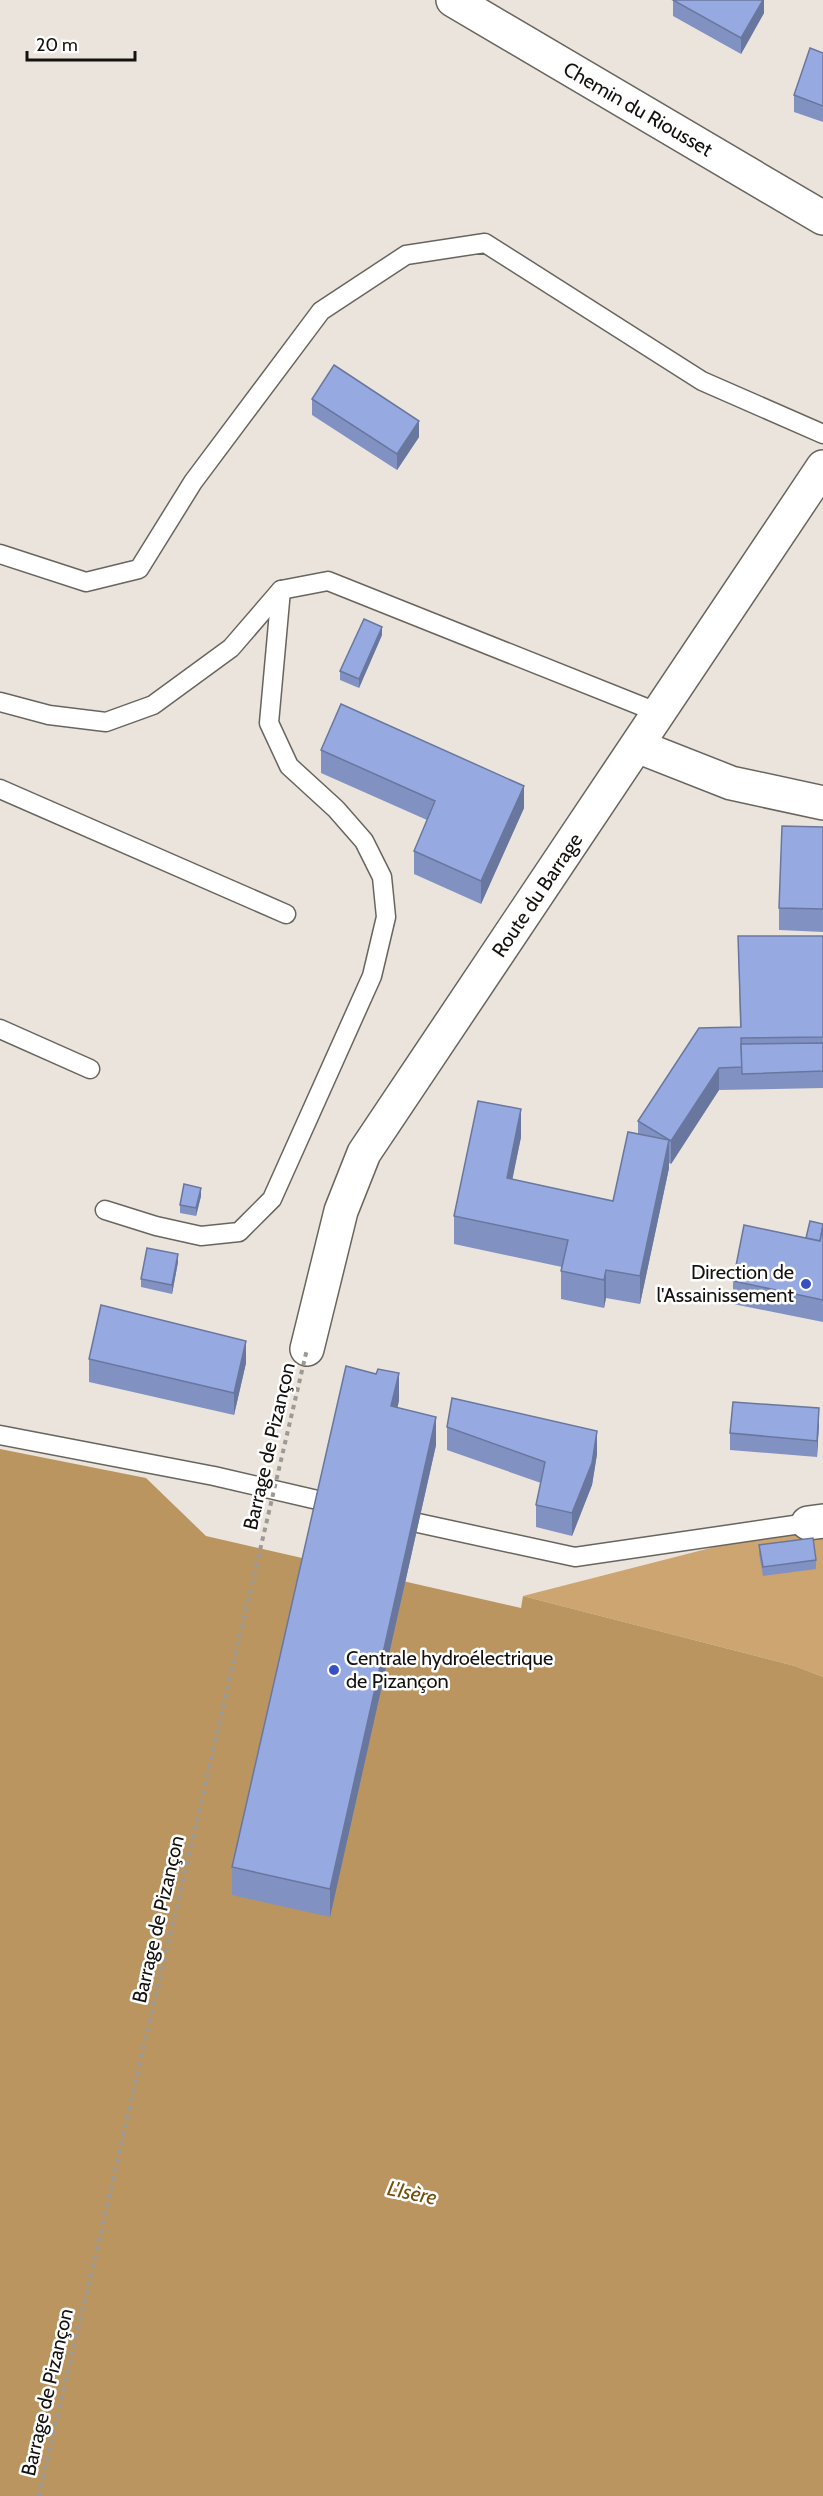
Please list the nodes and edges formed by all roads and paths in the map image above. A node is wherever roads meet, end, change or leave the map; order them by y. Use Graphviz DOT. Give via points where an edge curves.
graph roads {
  1 [pos="453,0"];
  2 [pos="823,218"];
  3 [pos="823,434"];
  4 [pos="823,466"];
  5 [pos="0,554"];
  6 [pos="281,590"];
  7 [pos="1,705"];
  8 [pos="659,713"];
  9 [pos="637,746"];
  10 [pos="0,789"];
  11 [pos="823,803"];
  12 [pos="286,914"];
  13 [pos="0,1029"];
  14 [pos="90,1069"];
  15 [pos="105,1210"];
  16 [pos="307,1349"];
  17 [pos="0,1436"];
  18 [pos="352,1508"];
  19 [pos="375,1513"];
  20 [pos="815,1522"];
  21 [pos="39,2496"];
  1 -- 2 [label="street, Chemin du Riousset"];
  3 -- 5 [label="lane" via="702,381 485,243 406,255 321,311 193,482 139,568 86,582"];
  4 -- 8 [label="street, Route du Barrage"];
  6 -- 7 [label="lane" via="231,648 153,705 106,722"];
  6 -- 8 [label="lane" via="328,581"];
  6 -- 15 [label="lane" via="269,723 288,766 336,809 364,841 382,877 386,917 372,976 272,1198 239,1232 201,1236"];
  8 -- 9 [label="street, Route du Barrage"];
  9 -- 11 [label="street" via="731,783"];
  9 -- 16 [label="street, Route du Barrage" via="364,1154 341,1211"];
  10 -- 12 [label="lane"];
  13 -- 14 [label="lane"];
  16 -- 21 [label="path, Barrage de Pizançon, bridge"];
  17 -- 18 [label="lane" via="214,1476"];
  19 -- 20 [label="lane" via="575,1557"];
}
